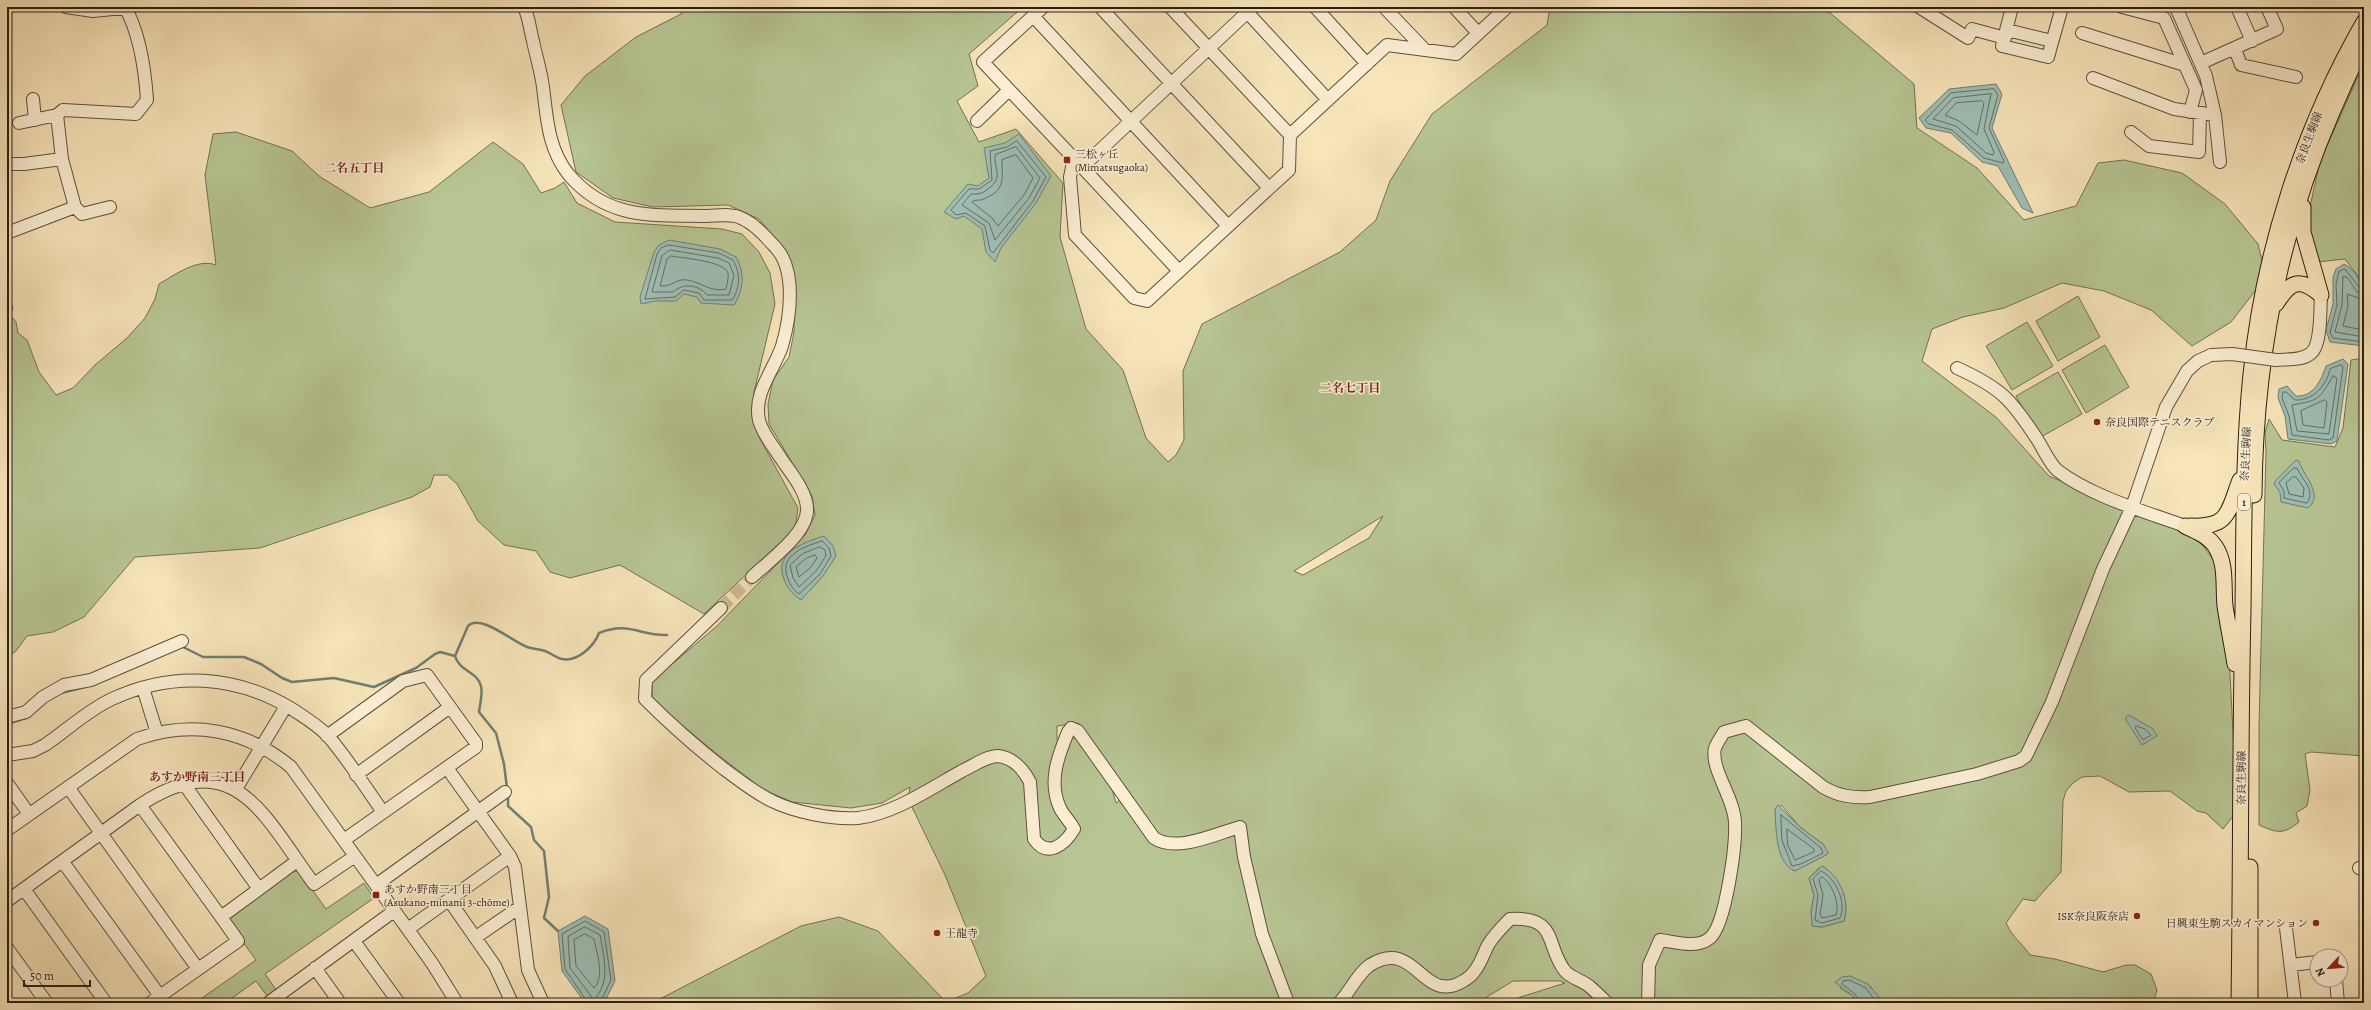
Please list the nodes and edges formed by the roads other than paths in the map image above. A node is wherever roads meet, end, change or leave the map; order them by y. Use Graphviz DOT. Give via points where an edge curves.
graph roads {
  1 [pos="66,7"];
  2 [pos="524,7"];
  3 [pos="1043,7"];
  4 [pos="1100,7"];
  5 [pos="1170,7"];
  6 [pos="1315,7"];
  7 [pos="1384,7"];
  8 [pos="1454,7"];
  9 [pos="1507,7"];
  10 [pos="1919,7"];
  11 [pos="2012,7"];
  12 [pos="2122,7"];
  13 [pos="2176,7"];
  14 [pos="2237,7"];
  15 [pos="2267,7"];
  16 [pos="127,8"];
  17 [pos="2058,8"];
  18 [pos="1250,10"];
  19 [pos="1033,16"];
  20 [pos="2364,22"];
  21 [pos="1478,33"];
  22 [pos="2082,33"];
  23 [pos="2006,34"];
  24 [pos="2052,41"];
  25 [pos="2252,41"];
  26 [pos="2364,44"];
  27 [pos="1209,49"];
  28 [pos="2235,49"];
  29 [pos="1425,50"];
  30 [pos="2201,63"];
  31 [pos="1367,64"];
  32 [pos="2185,65"];
  33 [pos="2296,77"];
  34 [pos="2093,78"];
  35 [pos="1171,83"];
  36 [pos="1009,90"];
  37 [pos="33,99"];
  38 [pos="1328,100"];
  39 [pos="2195,113"];
  40 [pos="57,115"];
  41 [pos="2215,115"];
  42 [pos="35,120"];
  43 [pos="978,121"];
  44 [pos="1130,122"];
  45 [pos="19,123"];
  46 [pos="2131,132"];
  47 [pos="1290,135"];
  48 [pos="62,158"];
  49 [pos="2220,162"];
  50 [pos="1078,163"];
  51 [pos="7,164"];
  52 [pos="2303,184"];
  53 [pos="1269,188"];
  54 [pos="75,207"];
  55 [pos="110,207"];
  56 [pos="1228,226"];
  57 [pos="7,234"];
  58 [pos="1179,271"];
  59 [pos="2321,295"];
  60 [pos="2269,317"];
  61 [pos="1957,368"];
  62 [pos="2244,468"];
  63 [pos="2132,507"];
  64 [pos="2185,526"];
  65 [pos="752,577"];
  66 [pos="721,608"];
  67 [pos="182,641"];
  68 [pos="143,688"];
  69 [pos="2241,705"];
  70 [pos="286,706"];
  71 [pos="450,707"];
  72 [pos="7,717"];
  73 [pos="157,733"];
  74 [pos="327,736"];
  75 [pos="260,748"];
  76 [pos="7,755"];
  77 [pos="447,768"];
  78 [pos="356,775"];
  79 [pos="7,783"];
  80 [pos="184,784"];
  81 [pos="68,787"];
  82 [pos="236,789"];
  83 [pos="505,792"];
  84 [pos="140,805"];
  85 [pos="382,812"];
  86 [pos="478,812"];
  87 [pos="29,814"];
  88 [pos="7,830"];
  89 [pos="102,832"];
  90 [pos="344,840"];
  91 [pos="355,856"];
  92 [pos="510,856"];
  93 [pos="297,861"];
  94 [pos="63,862"];
  95 [pos="376,885"];
  96 [pos="24,889"];
  97 [pos="259,889"];
  98 [pos="449,900"];
  99 [pos="7,901"];
  100 [pos="520,907"];
  101 [pos="394,911"];
  102 [pos="221,917"];
  103 [pos="2286,928"];
  104 [pos="408,929"];
  105 [pos="476,937"];
  106 [pos="354,940"];
  107 [pos="7,948"];
  108 [pos="2309,963"];
  109 [pos="2291,965"];
  110 [pos="316,968"];
  111 [pos="198,969"];
  112 [pos="2337,988"];
  113 [pos="155,999"];
  114 [pos="276,1001"];
  115 [pos="46,1003"];
  116 [pos="106,1003"];
  117 [pos="340,1003"];
  118 [pos="400,1003"];
  119 [pos="457,1003"];
  120 [pos="512,1003"];
  121 [pos="543,1003"];
  122 [pos="1288,1003"];
  123 [pos="1339,1003"];
  124 [pos="1607,1003"];
  125 [pos="1648,1003"];
  126 [pos="2239,1003"];
  127 [pos="2250,1003"];
  128 [pos="2295,1003"];
  129 [pos="2338,1003"];
  1 -- 16 [label="street" via="93,12"];
  2 -- 65 [label="street" via="542,86 552,146 560,162 582,188 609,207 628,212 739,216 765,236 779,251 785,266 788,277 787,319 782,346 768,374 759,401 759,420 804,497 808,509 800,532"];
  3 -- 19 [label="street"];
  4 -- 35 [label="street"];
  5 -- 27 [label="street"];
  6 -- 31 [label="street"];
  7 -- 29 [label="street"];
  8 -- 21 [label="street"];
  9 -- 21 [label="street"];
  10 -- 23 [label="street" via="1968,38 1972,29"];
  11 -- 23 [label="street"];
  12 -- 32 [label="street" via="2164,18"];
  13 -- 30 [label="street"];
  14 -- 25 [label="street"];
  15 -- 25 [label="street" via="2277,29"];
  16 -- 40 [label="street" via="145,76 147,100 136,114 63,110"];
  17 -- 24 [label="street"];
  18 -- 27 [label="street"];
  18 -- 38 [label="street"];
  19 -- 36 [label="street" via="983,62"];
  19 -- 44 [label="street"];
  20 -- 62 [label="main road, 奈良生駒線 / 1" via="2321,107 2294,179 2280,226 2257,328 2249,392"];
  21 -- 29 [label="street" via="1456,54"];
  22 -- 32 [label="street"];
  23 -- 24 [label="street"];
  23 -- 24 [label="street" via="2002,46 2048,57"];
  25 -- 28 [label="street"];
  26 -- 52 [label="main road, 奈良生駒線 / 1"];
  27 -- 35 [label="street"];
  27 -- 47 [label="street"];
  28 -- 30 [label="street"];
  28 -- 33 [label="street" via="2241,65"];
  29 -- 31 [label="street" via="1387,45"];
  30 -- 41 [label="street"];
  31 -- 38 [label="street"];
  32 -- 39 [label="street" via="2196,90"];
  34 -- 39 [label="street" via="2174,109"];
  35 -- 44 [label="street"];
  35 -- 53 [label="street"];
  36 -- 43 [label="street"];
  36 -- 50 [label="street"];
  37 -- 42 [label="street"];
  38 -- 47 [label="street"];
  39 -- 41 [label="street"];
  39 -- 46 [label="street" via="2199,152 2149,146"];
  40 -- 42 [label="street"];
  40 -- 48 [label="street"];
  41 -- 49 [label="street"];
  42 -- 45 [label="street"];
  44 -- 50 [label="street"];
  44 -- 56 [label="street"];
  47 -- 53 [label="street" via="1289,170"];
  48 -- 51 [label="street"];
  48 -- 54 [label="street"];
  50 -- 58 [label="street"];
  50 -- 58 [label="street" via="1070,177 1075,235 1134,298 1147,301"];
  52 -- 59 [label="main road" via="2303,232"];
  52 -- 60 [label="main road, 奈良生駒線 / 1"];
  53 -- 56 [label="street"];
  54 -- 55 [label="street" via="82,214"];
  54 -- 57 [label="street"];
  56 -- 58 [label="street"];
  59 -- 60 [label="main road" via="2305,284 2294,284 2285,289"];
  59 -- 63 [label="street, bridge" via="2317,345 2310,354 2299,359 2276,360 2232,354 2211,355 2198,361 2179,382 2166,407"];
  60 -- 127 [label="main road, 奈良生駒線 / 1" via="2260,386 2249,634"];
  61 -- 63 [label="street" via="1983,380 2007,397 2018,409 2056,469 2082,485"];
  62 -- 64 [label="main road" via="2227,514 2220,521 2213,526"];
  62 -- 69 [label="main road, 奈良生駒線 / 1"];
  63 -- 64 [label="street"];
  63 -- 125 [label="street" via="2103,569 2052,702 2026,756 2019,761 1977,774 1870,797 1854,798 1833,793 1823,787 1746,726 1724,732 1715,747 1714,760 1730,798 1736,823 1725,902 1718,928 1710,938 1696,945 1660,940 1649,965"];
  64 -- 69 [label="main road" via="2206,536 2215,546 2223,565 2225,606"];
  66 -- 122 [label="street" via="646,680 645,699 679,732 738,779 771,801 794,809 827,816 856,818 870,816 914,798 981,761 997,756 1021,766 1030,782 1034,839 1043,848 1056,847 1067,841 1074,829 1070,820 1060,810 1054,772 1055,763 1071,728 1078,731 1154,838 1162,843 1187,842 1240,827 1244,857 1262,934"];
  67 -- 72 [label="street" via="91,680 64,685 43,697 26,712"];
  68 -- 70 [label="street" via="177,680 221,681 247,688"];
  68 -- 73 [label="street"];
  68 -- 76 [label="street" via="112,699 45,745"];
  69 -- 126 [label="main road, 奈良生駒線 / 1"];
  70 -- 74 [label="street" via="306,718"];
  70 -- 75 [label="street"];
  71 -- 74 [label="street" via="427,675 422,675 403,681"];
  71 -- 77 [label="street" via="476,743 476,747"];
  71 -- 78 [label="street"];
  73 -- 75 [label="street" via="199,728 226,734"];
  73 -- 81 [label="street" via="126,745"];
  74 -- 78 [label="street"];
  75 -- 82 [label="street"];
  75 -- 90 [label="street" via="276,755 291,768"];
  77 -- 85 [label="street"];
  77 -- 86 [label="street"];
  78 -- 85 [label="street"];
  79 -- 87 [label="street"];
  80 -- 82 [label="street" via="203,782"];
  80 -- 84 [label="street" via="158,793"];
  80 -- 97 [label="street"];
  81 -- 87 [label="street"];
  81 -- 89 [label="street"];
  82 -- 93 [label="street" via="262,811"];
  83 -- 86 [label="street"];
  84 -- 89 [label="street"];
  84 -- 102 [label="street"];
  85 -- 90 [label="street"];
  86 -- 92 [label="street"];
  86 -- 95 [label="street"];
  87 -- 88 [label="street"];
  89 -- 94 [label="street"];
  89 -- 111 [label="street"];
  90 -- 91 [label="street"];
  91 -- 93 [label="street" via="316,884"];
  91 -- 95 [label="street"];
  92 -- 98 [label="street"];
  92 -- 100 [label="street" via="517,877"];
  93 -- 97 [label="street"];
  94 -- 96 [label="street"];
  94 -- 113 [label="street"];
  95 -- 101 [label="street"];
  96 -- 99 [label="street"];
  96 -- 116 [label="street"];
  97 -- 102 [label="street"];
  98 -- 104 [label="street"];
  98 -- 105 [label="street"];
  100 -- 105 [label="street"];
  100 -- 121 [label="street" via="528,970"];
  101 -- 104 [label="street"];
  101 -- 106 [label="street"];
  102 -- 111 [label="street" via="238,941"];
  103 -- 109 [label="street"];
  104 -- 119 [label="street"];
  105 -- 120 [label="street" via="500,976"];
  106 -- 110 [label="street"];
  106 -- 118 [label="street"];
  107 -- 115 [label="street"];
  108 -- 109 [label="street"];
  109 -- 128 [label="street"];
  110 -- 114 [label="street"];
  110 -- 117 [label="street"];
  111 -- 113 [label="street"];
  112 -- 129 [label="street"];
  123 -- 124 [label="street" via="1369,966 1386,958 1402,959 1436,985 1447,986 1466,980 1478,966 1496,934 1510,919 1518,918 1528,920 1546,930 1565,971 1588,985"];
}
